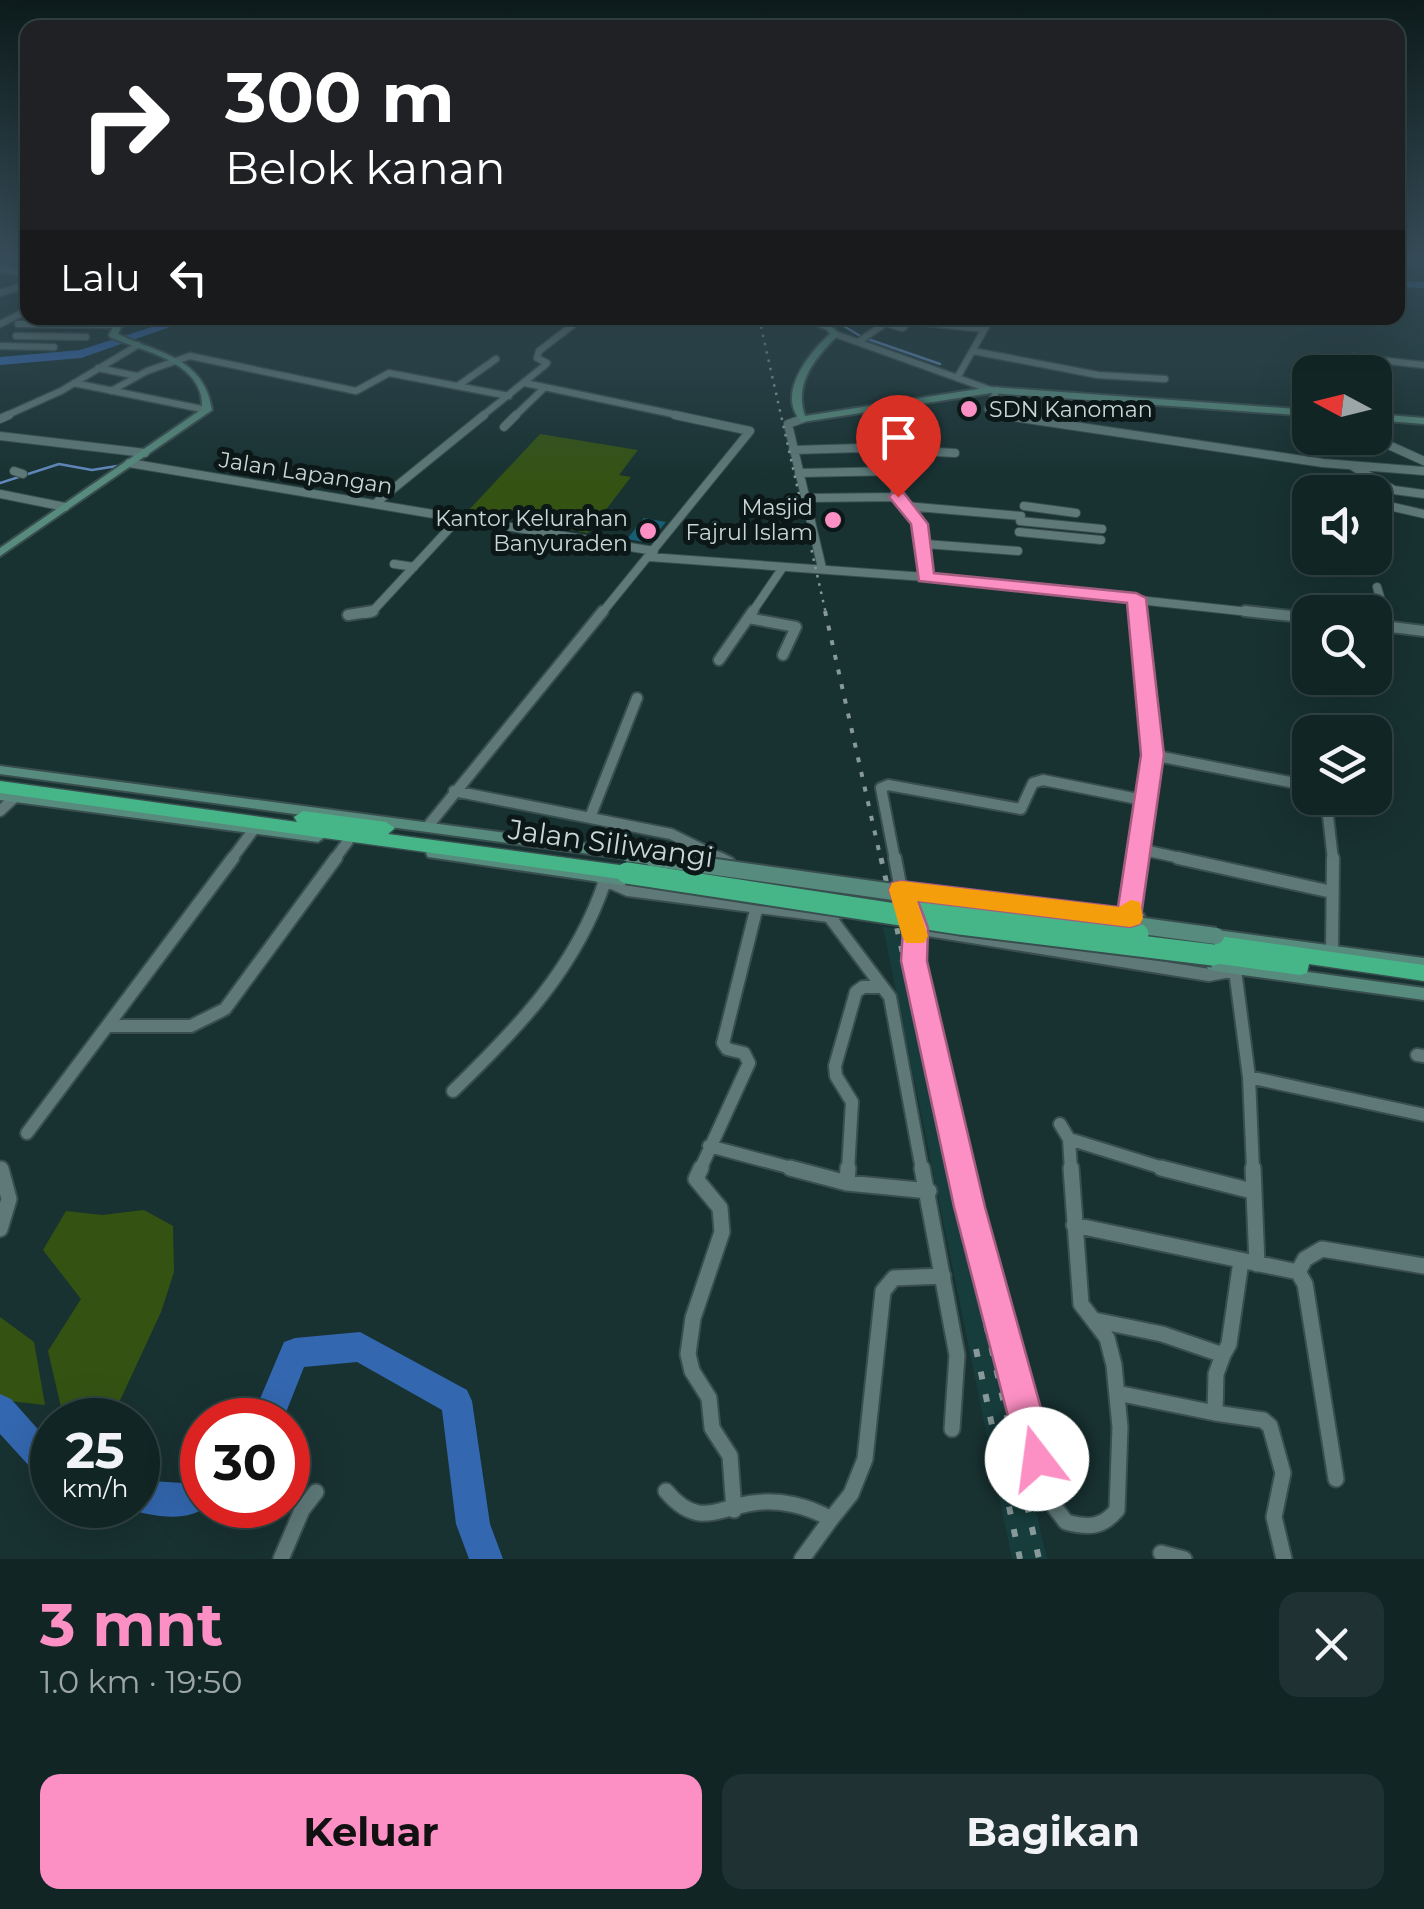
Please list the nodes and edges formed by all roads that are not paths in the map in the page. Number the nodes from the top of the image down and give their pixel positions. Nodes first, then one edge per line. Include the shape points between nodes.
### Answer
1 (16, 333) edge
2 (81, 333) edge
3 (113, 333) edge
4 (562, 333) edge
5 (872, 333) edge
6 (982, 333) edge
7 (834, 334) joint
8 (76, 337) junction
9 (86, 337) dead end
10 (858, 342) junction
11 (138, 345) junction
12 (0, 346) edge
13 (54, 347) dead end
14 (973, 351) junction
15 (496, 359) dead end
16 (173, 360) junction
17 (1392, 361) edge
18 (1424, 365) edge
19 (97, 368) junction
20 (137, 376) junction
21 (957, 378) junction
22 (1164, 379) dead end
23 (74, 383) junction
24 (525, 383) junction
25 (459, 385) junction
26 (544, 388) junction
27 (994, 390) junction
28 (112, 391) junction
29 (508, 396) junction
30 (903, 405) junction
31 (207, 410) junction
32 (1292, 412) edge
33 (1392, 418) edge
34 (0, 419) edge
35 (802, 420) junction
36 (1424, 421) edge
37 (504, 428) dead end
38 (0, 436) edge
39 (1392, 446) edge
40 (892, 449) junction
41 (793, 450) junction
42 (145, 453) junction
43 (954, 453) dead end
44 (1424, 460) edge
45 (129, 463) junction
46 (1352, 466) junction
47 (896, 471) junction
48 (1424, 471) edge
49 (799, 473) junction
50 (0, 494) edge
51 (1424, 494) edge
52 (898, 497) junction
53 (804, 498) junction
54 (377, 502) junction
55 (905, 506) junction
56 (65, 507) junction
57 (1392, 507) edge
58 (1022, 514) junction
59 (1076, 514) dead end
60 (1424, 514) edge
61 (459, 518) junction
62 (1020, 532) dead end
63 (924, 544) junction
64 (1018, 552) dead end
65 (0, 553) edge
66 (651, 554) junction
67 (394, 564) dead end
68 (783, 567) junction
69 (414, 568) junction
70 (822, 568) junction
71 (925, 578) junction
72 (1377, 587) dead end
73 (1379, 595) edge
74 (1136, 598) junction
75 (348, 615) dead end
76 (1292, 616) edge
77 (748, 618) junction
78 (1392, 627) edge
79 (1424, 631) edge
80 (783, 654) dead end
81 (718, 660) dead end
82 (637, 698) dead end
83 (1152, 755) junction
84 (0, 770) edge
85 (0, 778) edge
86 (1292, 782) edge
87 (454, 791) junction
88 (5, 793) edge
89 (98, 800) junction
90 (1148, 802) junction
91 (0, 811) edge
92 (172, 814) junction
93 (1330, 815) edge
94 (590, 816) junction
95 (428, 826) junction
96 (254, 829) junction
97 (348, 841) junction
98 (1139, 849) junction
99 (729, 863) junction
100 (616, 868) junction
101 (901, 890) junction
102 (1332, 892) junction
103 (757, 906) junction
104 (829, 916) junction
105 (1130, 918) junction
106 (916, 928) junction
107 (1332, 950) junction
108 (1238, 956) junction
109 (1424, 964) edge
110 (1424, 973) edge
111 (1424, 984) edge
112 (882, 987) junction
113 (1424, 994) edge
114 (108, 1026) junction
115 (1249, 1077) junction
116 (453, 1091) dead end
117 (1424, 1115) edge
118 (1060, 1124) dead end
119 (27, 1133) dead end
120 (1069, 1139) junction
121 (709, 1146) junction
122 (1, 1169) edge
123 (847, 1183) junction
124 (928, 1191) junction
125 (1252, 1191) junction
126 (1074, 1225) junction
127 (0, 1230) edge
128 (1249, 1263) junction
129 (1424, 1266) edge
130 (1298, 1272) junction
131 (943, 1276) junction
132 (1093, 1320) junction
133 (1223, 1355) junction
134 (1118, 1392) junction
135 (1214, 1413) junction
136 (952, 1429) dead end
137 (1336, 1479) dead end
138 (316, 1492) dead end
139 (666, 1492) dead end
140 (734, 1510) junction
141 (832, 1518) junction
142 (1161, 1554) dead end
143 (281, 1559) edge
144 (802, 1559) edge
145 (1184, 1559) edge
146 (1284, 1559) edge

1 - 8 street
2 - 8 street
3 - 11 street
4 - 24 street via 538,350 546,364
5 - 10 street
6 - 14 street
7 - 10 street
7 - 35 street via 802,374
8 - 9 street
10 - 21 street
11 - 16 street
11 - 19 street
12 - 13 street
14 - 21 street
14 - 22 street via 1098,375
15 - 25 street
16 - 20 street
16 - 25 street via 190,356 356,391 390,373
16 - 31 street via 203,386
17 - 18 street
19 - 20 street
19 - 23 street
20 - 28 street
21 - 27 street
23 - 28 street
23 - 34 street
24 - 26 street
24 - 29 street
25 - 29 street
26 - 37 street
26 - 66 street via 750,431
27 - 30 street
27 - 32 street
27 - 46 street via 988,409 993,414
28 - 31 street
29 - 54 street
30 - 35 street
30 - 40 street via 890,432
31 - 42 street
33 - 36 street
35 - 41 street via 788,424
38 - 42 street
39 - 44 street
40 - 41 street
40 - 43 street
40 - 47 street
41 - 49 street
42 - 45 street
45 - 54 street, Jalan Lapangan
45 - 56 street
46 - 48 street
46 - 51 street via 1394,490
47 - 49 street
47 - 52 street
49 - 53 street
50 - 56 street
52 - 53 street
52 - 55 street
53 - 70 street
54 - 61 street, Jalan Lapangan
55 - 58 street
55 - 63 street via 920,524
56 - 65 street
57 - 60 street
58 - 59 street
58 - 62 street via 1102,535
61 - 66 street, Jalan Lapangan
61 - 69 street
63 - 64 street
63 - 71 street
66 - 68 street, Jalan Lapangan
66 - 87 street
67 - 69 street
68 - 70 street, Jalan Lapangan
68 - 77 street
69 - 75 street via 371,612
70 - 71 street, Jalan Lapangan
71 - 74 street, Jalan Lapangan
72 - 73 street
74 - 76 street, Jalan Lapangan
74 - 83 street
77 - 80 street via 796,627
77 - 81 street
78 - 79 street
82 - 94 street
83 - 86 street
83 - 90 street
84 - 95 street
85 - 89 highway, Jalan Siliwangi
87 - 94 street
87 - 95 street
88 - 89 highway, Jalan Siliwangi
88 - 91 street
89 - 92 highway, Jalan Siliwangi
89 - 100 highway, Jalan Siliwangi
90 - 98 street
90 - 101 street via 1043,780 1033,784 1021,809 882,785
92 - 96 street
92 - 100 highway, Jalan Siliwangi
93 - 102 street
94 - 99 street via 690,840
95 - 100 street
96 - 97 street
96 - 114 street
97 - 100 street
97 - 114 street via 226,1009 191,1026
98 - 102 street
98 - 105 street
99 - 100 street via 630,848
99 - 104 street via 836,880 847,899
100 - 103 street via 628,890
100 - 108 highway, Jalan Siliwangi, bridge via 960,924
100 - 116 street via 577,954 518,1028
101 - 105 street
101 - 106 street
102 - 107 street
103 - 104 street
103 - 121 street via 723,1043 744,1053 748,1063
104 - 112 street
105 - 108 street via 1207,928
106 - 108 street via 1209,975
106 - 134 street via 914,961 970,1207 1047,1497 1066,1522 1096,1528 1117,1510
107 - 108 street
107 - 109 street
108 - 110 highway
108 - 111 highway
108 - 113 street
108 - 115 street
112 - 123 street via 856,992 835,1066 852,1102
112 - 124 street via 890,997
114 - 119 street
115 - 117 street
115 - 125 street
118 - 120 street
120 - 125 street
120 - 126 street
121 - 123 street
121 - 140 street via 697,1186 723,1216 688,1349 690,1370 713,1410 711,1424 729,1451
122 - 127 street via 11,1198
123 - 124 street
124 - 131 street
125 - 128 street
126 - 128 street
126 - 132 street via 1081,1304
128 - 130 street
128 - 133 street
129 - 130 street via 1322,1249 1305,1258
130 - 137 street
131 - 136 street via 957,1355
131 - 141 street via 894,1278 883,1291 865,1459
132 - 133 street
132 - 134 street via 1110,1344
133 - 135 street
134 - 135 street
135 - 146 street via 1270,1426 1284,1473 1274,1517
138 - 143 street
139 - 140 street via 690,1512
140 - 141 street via 747,1503 781,1504
141 - 144 street
142 - 145 street

